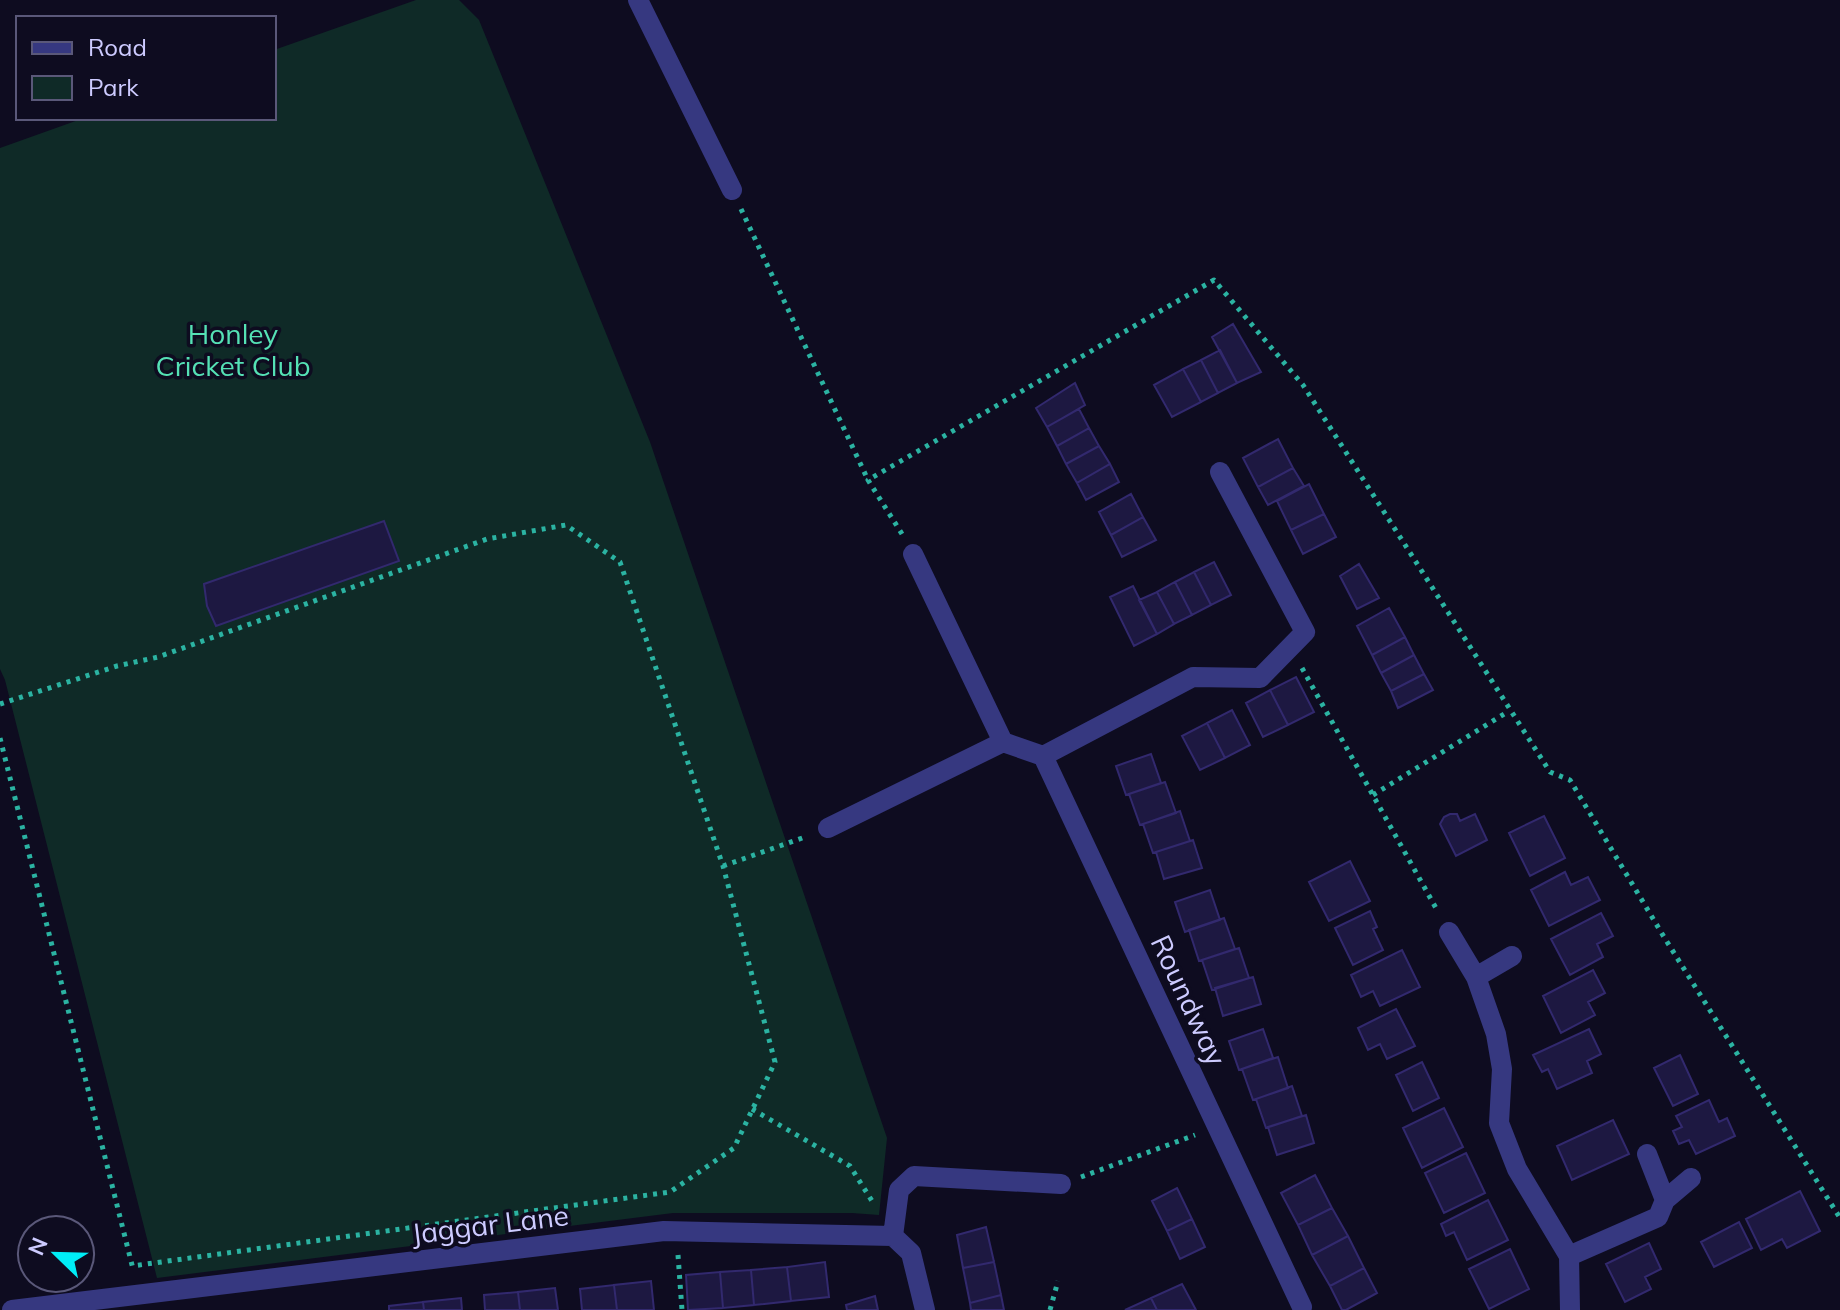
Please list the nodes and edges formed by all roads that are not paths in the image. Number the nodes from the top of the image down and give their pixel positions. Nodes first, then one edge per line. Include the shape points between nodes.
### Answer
1 (638, 0) edge
2 (732, 190) road end
3 (1220, 472) dead end
4 (913, 554) road end
5 (1003, 742) junction
6 (1043, 756) junction
7 (828, 828) road end
8 (1449, 932) road end
9 (1512, 956) dead end
10 (1476, 977) junction
11 (1647, 1154) dead end
12 (1691, 1178) dead end
13 (1061, 1184) road end
14 (1665, 1200) junction
15 (893, 1236) junction
16 (1569, 1256) junction
17 (1301, 1309) edge
18 (12, 1310) edge
19 (925, 1310) edge
20 (1570, 1310) edge

1 - 2 street
3 - 6 street via 1305,632 1260,678 1193,677
4 - 5 street
5 - 6 street
5 - 7 street
6 - 17 street, Roundway
8 - 10 street
9 - 10 street
10 - 16 street via 1502,1069 1499,1123 1517,1169
11 - 14 street
12 - 14 street
13 - 15 street via 914,1176 899,1190
14 - 16 street via 1658,1217
15 - 18 street, Jaggar Lane via 648,1233
15 - 19 street via 911,1253
16 - 20 street

